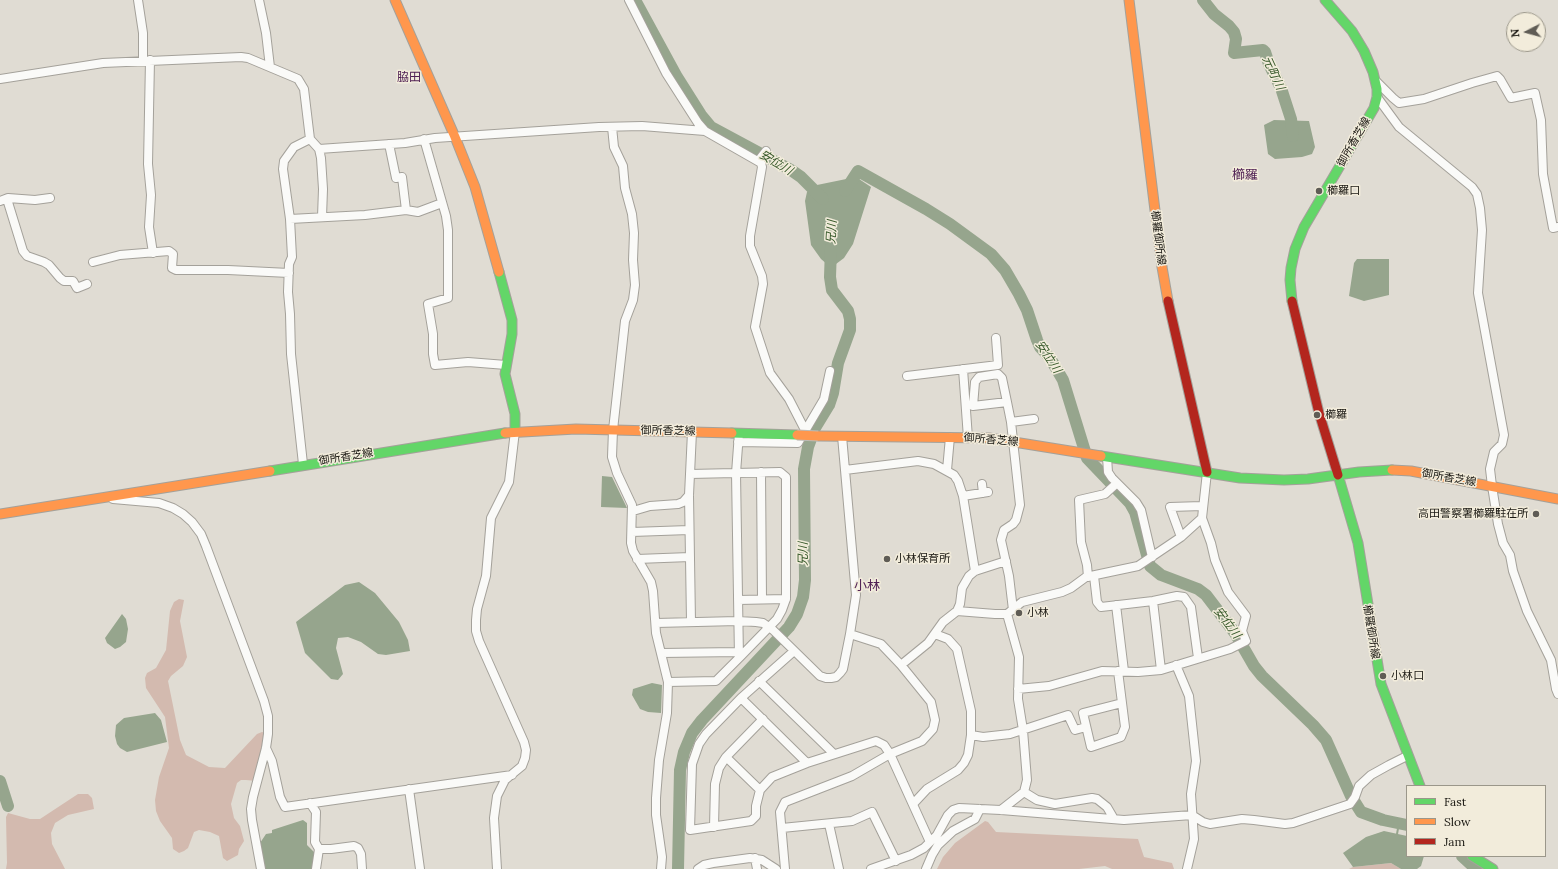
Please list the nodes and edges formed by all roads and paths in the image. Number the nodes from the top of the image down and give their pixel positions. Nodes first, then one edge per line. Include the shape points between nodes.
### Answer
1 (138, 0) edge
2 (259, 0) edge
3 (395, 0) edge
4 (629, 0) edge
5 (1129, 0) edge
6 (1325, 0) edge
7 (147, 61) junction
8 (270, 67) junction
9 (0, 79) edge
10 (1375, 80) junction
11 (1377, 97) junction
12 (612, 127) junction
13 (705, 131) junction
14 (455, 137) junction
15 (310, 139) junction
16 (424, 139) junction
17 (389, 144) junction
18 (319, 149) junction
19 (766, 151) dead end
20 (759, 160) junction
21 (50, 198) dead end
22 (3, 200) edge
23 (442, 204) junction
24 (406, 210) junction
25 (322, 217) junction
26 (290, 219) junction
27 (1558, 228) edge
28 (152, 253) junction
29 (93, 262) dead end
30 (289, 273) junction
31 (87, 284) dead end
32 (996, 338) dead end
33 (506, 365) junction
34 (964, 369) junction
35 (830, 371) dead end
36 (907, 376) dead end
37 (1007, 402) junction
38 (1034, 419) dead end
39 (1011, 422) junction
40 (613, 430) junction
41 (515, 431) junction
42 (692, 432) junction
43 (801, 433) junction
44 (842, 436) junction
45 (950, 437) junction
46 (739, 438) junction
47 (968, 438) junction
48 (1013, 441) junction
49 (1106, 457) junction
50 (303, 464) junction
51 (845, 470) junction
52 (947, 470) junction
53 (761, 472) junction
54 (1207, 472) junction
55 (736, 473) junction
56 (690, 474) junction
57 (1338, 475) junction
58 (982, 484) dead end
59 (1114, 486) junction
60 (1492, 486) junction
61 (689, 495) junction
62 (963, 496) junction
63 (100, 498) junction
64 (1558, 500) edge
65 (1202, 506) junction
66 (633, 511) junction
67 (0, 514) edge
68 (1202, 518) junction
69 (689, 530) junction
70 (632, 532) junction
71 (1181, 537) junction
72 (690, 557) junction
73 (1152, 557) junction
74 (637, 559) junction
75 (1006, 561) junction
76 (975, 571) junction
77 (1091, 576) junction
78 (762, 599) junction
79 (786, 599) junction
80 (738, 600) junction
81 (1153, 601) junction
82 (1116, 605) junction
83 (957, 611) junction
84 (1010, 612) junction
85 (738, 621) junction
86 (691, 622) junction
87 (656, 623) junction
88 (772, 628) junction
89 (850, 634) junction
90 (935, 634) junction
91 (794, 651) junction
92 (661, 653) junction
93 (739, 655) junction
94 (1198, 658) junction
95 (901, 665) junction
96 (1176, 665) junction
97 (1161, 670) junction
98 (1121, 671) junction
99 (759, 681) junction
100 (668, 682) junction
101 (1018, 689) junction
102 (1558, 694) edge
103 (741, 698) junction
104 (1122, 703) junction
105 (763, 719) junction
106 (1086, 727) junction
107 (1023, 730) junction
108 (971, 735) junction
109 (266, 748) junction
110 (834, 754) junction
111 (890, 754) junction
112 (1408, 756) junction
113 (726, 757) junction
114 (807, 763) junction
115 (513, 774) junction
116 (1420, 785) edge
117 (409, 789) junction
118 (760, 790) junction
119 (1024, 792) junction
120 (310, 803) junction
121 (913, 804) junction
122 (980, 808) junction
123 (1001, 810) junction
124 (1192, 815) junction
125 (1114, 819) junction
126 (829, 824) junction
127 (714, 827) junction
128 (782, 828) junction
129 (930, 842) junction
130 (319, 849) junction
131 (1474, 857) edge
132 (755, 858) junction
133 (896, 860) junction
134 (874, 868) edge
135 (261, 869) edge
136 (316, 869) edge
137 (362, 869) edge
138 (420, 869) edge
139 (497, 869) edge
140 (661, 869) edge
141 (698, 869) edge
142 (757, 869) edge
143 (776, 869) edge
144 (785, 869) edge
145 (839, 869) edge
146 (926, 869) edge
147 (1187, 869) edge
148 (1493, 869) edge

1 - 7 street
2 - 8 street
3 - 14 main road
4 - 13 street via 670,79
5 - 54 main road, 櫛羅御所線 via 1162,267
6 - 10 main road, 御所香芝線 via 1358,40
7 - 8 street via 240,57
7 - 9 street via 89,65
7 - 28 street via 148,164 151,195 149,222
8 - 15 street via 298,79 304,89
10 - 11 main road, 御所香芝線
10 - 27 street via 1399,103 1424,99 1497,76 1511,98 1534,93 1541,120 1543,174 1551,220 1553,228
11 - 57 main road, 御所香芝線 via 1368,119 1304,226 1295,248 1291,268 1293,307 1319,413
11 - 60 street via 1399,127 1472,187 1477,194 1482,230 1478,294 1504,435 1502,444 1494,452 1490,469
12 - 13 street via 642,126
12 - 14 street
12 - 40 street via 614,147 623,166 635,241 635,285 626,321
13 - 20 street
14 - 16 street
14 - 33 main road via 475,187 512,320
15 - 18 street
15 - 26 street via 294,147 284,161 283,176
16 - 17 street
16 - 23 street
17 - 18 street
17 - 24 street via 396,178 402,177
18 - 25 street via 323,189
19 - 20 street
20 - 43 street via 762,167 750,236 750,246 761,269 763,284 755,327 766,366 790,399
21 - 22 street
22 - 31 street via 27,256 49,265 60,278 72,281 77,288
23 - 24 street via 418,212
23 - 33 street via 448,230 448,298 428,304 435,365 461,362
24 - 25 street
25 - 26 street
26 - 30 street via 292,257
28 - 29 street via 120,255
28 - 30 street via 169,251 173,254 172,268 176,270
30 - 50 street via 291,354
32 - 34 street via 998,365
33 - 41 main road via 507,384 515,414
34 - 36 street
34 - 47 street
35 - 43 street via 824,399
37 - 37 street via 1002,378 998,374 979,377 975,382 973,406
37 - 39 street
38 - 39 street
39 - 48 street
40 - 41 main road, 御所香芝線
40 - 42 main road, 御所香芝線
40 - 66 street via 613,461
41 - 50 main road, 御所香芝線
41 - 115 street via 508,482 491,518 486,576 476,620 479,641 525,746 522,766
42 - 46 main road, 御所香芝線
42 - 56 street
43 - 44 main road, 御所香芝線, bridge
43 - 46 main road, 御所香芝線
44 - 45 main road, 御所香芝線
44 - 51 street
45 - 47 main road, 御所香芝線
45 - 52 street
46 - 55 street
47 - 48 main road, 御所香芝線
48 - 49 main road, 御所香芝線
48 - 75 street via 1020,505 1016,520 1002,535
49 - 54 main road, 御所香芝線
49 - 59 street via 1108,472
50 - 63 main road, 御所香芝線
51 - 52 street via 918,461
51 - 89 street via 856,595
52 - 62 street via 958,481
53 - 55 street
53 - 78 street
53 - 79 street via 780,472 786,477
54 - 57 main road, 御所香芝線 via 1240,478 1284,480
54 - 65 street
55 - 56 street
55 - 80 street
56 - 61 street
57 - 60 main road, 御所香芝線 via 1377,470 1411,471
57 - 112 main road, 櫛羅御所線 via 1358,543 1381,684
58 - 62 street via 985,492
59 - 73 street via 1136,502 1141,510
59 - 77 street via 1097,496 1079,500 1082,542
60 - 64 main road, 御所香芝線
60 - 102 street via 1503,543 1510,555 1527,611 1551,660
61 - 66 street via 678,504 650,506
61 - 69 street
62 - 76 street
63 - 67 main road, 御所香芝線
63 - 109 street via 159,504 173,508 192,522 201,534 264,701 268,716
65 - 68 street
65 - 71 street via 1170,506
66 - 70 street
68 - 71 street
68 - 94 street via 1228,592 1246,616 1242,631 1246,641 1238,646
69 - 70 street
69 - 72 street
70 - 74 street via 633,551
71 - 73 street
72 - 74 street
72 - 86 street
73 - 77 street via 1130,569
74 - 87 street via 651,582
75 - 76 street
75 - 84 street
76 - 83 street via 965,581
77 - 82 street via 1097,602 1101,607
77 - 84 street via 1062,592 1022,602
78 - 79 street
78 - 80 street
79 - 88 street
80 - 85 street
81 - 82 street
81 - 94 street via 1177,596 1188,601
81 - 97 street
82 - 98 street
83 - 84 street via 995,614
83 - 90 street via 943,622
84 - 101 street via 1019,657
85 - 86 street
85 - 88 street via 756,622
85 - 93 street
86 - 87 street
87 - 92 street
88 - 91 street
88 - 93 street
89 - 91 street via 842,669 836,677 820,676
89 - 95 street via 881,644
90 - 95 street
90 - 108 street via 948,639 957,649 971,711
91 - 99 street
92 - 93 street
92 - 100 street
93 - 100 street via 716,681
94 - 96 street
95 - 111 street via 931,702 935,720 933,729 922,741
96 - 97 street
96 - 124 street via 1190,703 1196,761 1191,784
97 - 98 street
98 - 101 street via 1102,671 1049,686
98 - 104 street
99 - 103 street
99 - 110 street
100 - 140 street via 667,713 656,798
101 - 107 street
103 - 105 street
103 - 127 street via 706,734 699,744 692,764 690,830
104 - 106 street via 1083,713
104 - 106 street via 1125,727 1121,738 1091,747
105 - 113 street
105 - 114 street
106 - 107 street via 1075,730 1068,715
107 - 108 street via 996,736
107 - 119 street via 1027,780
108 - 121 street via 964,763 958,770 927,789
109 - 120 street via 285,807
109 - 135 street via 251,809
110 - 111 street via 876,741 884,745
110 - 114 street
111 - 121 street
111 - 128 street via 852,776 785,802 780,812
112 - 116 main road, 櫛羅御所線
112 - 124 street via 1371,776 1360,786 1353,800 1299,822 1285,824 1242,819 1210,824
113 - 118 street
113 - 127 street via 716,776
114 - 118 street via 777,774
115 - 117 street
115 - 139 street via 501,786 494,806
117 - 120 street
117 - 138 street
118 - 127 street via 756,816 751,821
119 - 123 street
119 - 125 street via 1037,800 1055,804 1098,799 1107,807
120 - 130 street via 316,812 315,842
121 - 129 street
122 - 123 street
122 - 129 street via 953,810
122 - 146 street via 975,818 953,831 938,845
123 - 125 street
124 - 125 street via 1136,820
124 - 147 street via 1194,839
126 - 128 street
126 - 133 street via 852,821 872,812
126 - 145 street
128 - 144 street
129 - 133 street via 916,853
130 - 136 street
130 - 137 street via 354,846 361,854
131 - 148 main road
132 - 141 street via 712,863
132 - 142 street
132 - 143 street
133 - 134 street

